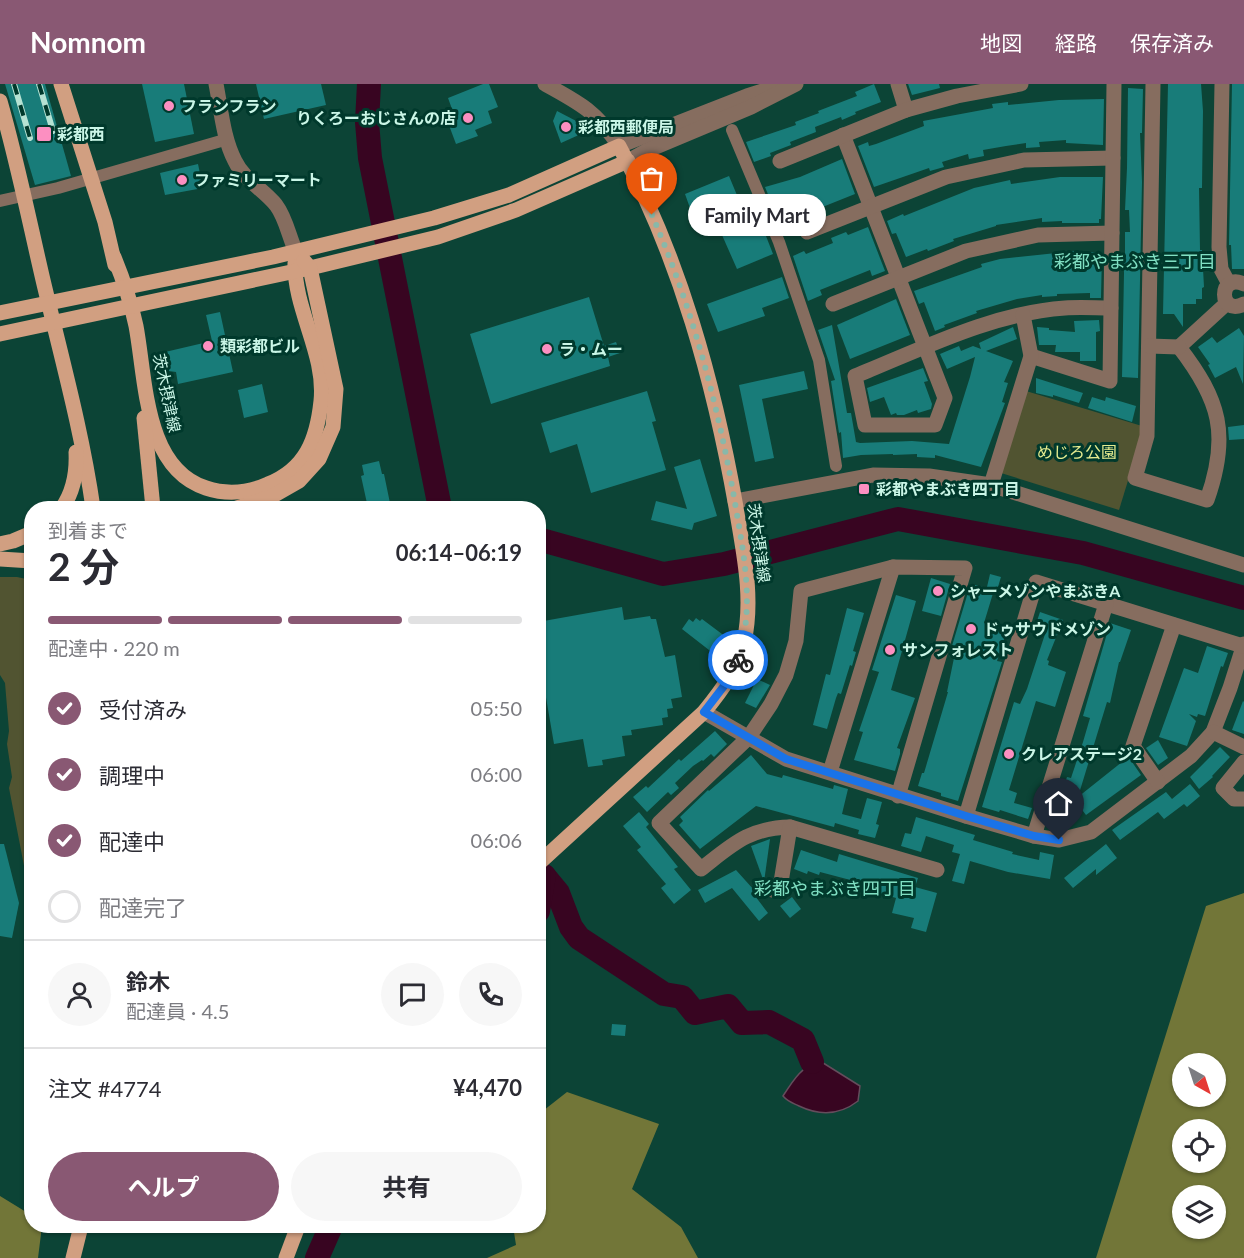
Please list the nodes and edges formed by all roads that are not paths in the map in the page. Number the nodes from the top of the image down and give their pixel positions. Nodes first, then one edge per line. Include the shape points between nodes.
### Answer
1 (61, 84) edge
2 (216, 84) edge
3 (545, 84) edge
4 (784, 84) edge
5 (796, 84) edge
6 (898, 84) edge
7 (1021, 84) edge
8 (1114, 84) edge
9 (1153, 84) edge
10 (1222, 84) edge
11 (0, 101) edge
12 (906, 110) junction
13 (732, 130) dead end
14 (843, 135) junction
15 (221, 141) dead end
16 (620, 146) junction
17 (1113, 158) junction
18 (780, 160) dead end
19 (628, 161) junction
20 (0, 201) edge
21 (870, 207) junction
22 (807, 232) dead end
23 (1112, 233) junction
24 (296, 252) junction
25 (114, 256) junction
26 (302, 269) junction
27 (898, 278) junction
28 (1236, 284) edge
29 (1227, 303) junction
30 (833, 304) dead end
31 (1244, 305) edge
32 (1111, 308) junction
33 (0, 313) edge
34 (1023, 315) junction
35 (0, 334) edge
36 (1149, 346) junction
37 (1179, 347) junction
38 (926, 348) junction
39 (1030, 356) junction
40 (69, 395) junction
41 (836, 466) dead end
42 (991, 485) junction
43 (67, 501) edge
44 (92, 501) edge
45 (152, 501) edge
46 (259, 501) edge
47 (735, 501) junction
48 (24, 536) edge
49 (0, 544) edge
50 (0, 559) edge
51 (24, 560) edge
52 (1244, 565) edge
53 (893, 567) junction
54 (1106, 604) junction
55 (1174, 625) junction
56 (1244, 645) edge
57 (704, 712) junction
58 (1213, 732) junction
59 (749, 737) junction
60 (1244, 747) edge
61 (1244, 762) edge
62 (830, 772) junction
63 (1158, 782) junction
64 (898, 796) junction
65 (1244, 799) edge
66 (966, 816) junction
67 (790, 827) junction
68 (1034, 836) junction
69 (546, 857) edge
70 (937, 870) dead end
71 (772, 890) dead end
72 (79, 1233) edge
73 (295, 1233) edge
74 (73, 1258) edge
75 (286, 1258) edge

1 - 25 main road, 茨木摂津線
2 - 24 street via 234,159 241,172 278,207
3 - 16 street via 591,111
4 - 16 street
5 - 19 street
6 - 12 street
7 - 12 street
8 - 17 street
9 - 36 street
10 - 28 street via 1219,247 1221,269
11 - 40 main road
12 - 14 street
13 - 41 street via 779,242 819,360
14 - 18 street
14 - 21 street
15 - 20 street
16 - 19 main road, 茨木摂津線
16 - 24 main road via 509,195
17 - 21 street via 1023,160 946,177
17 - 23 street
19 - 26 main road via 516,210 438,237
19 - 47 main road, 茨木摂津線 via 668,252 690,315 716,408
21 - 22 street
21 - 27 street
23 - 27 street via 1038,235 966,251
23 - 32 street
24 - 26 main road, 茨木摂津線
24 - 33 main road
25 - 26 main road, 茨木摂津線 via 129,297 160,445 172,465 189,480 228,493 256,489 281,478 300,462 313,443 322,390 297,288
25 - 45 main road, 茨木摂津線 via 142,398
26 - 35 main road
26 - 46 main road, 茨木摂津線 via 336,389 333,427 319,459 299,481
27 - 30 street
27 - 38 street
28 - 29 street via 1224,293
29 - 31 street via 1235,307
29 - 37 street
32 - 34 street via 1064,308
32 - 39 street via 1110,381
34 - 38 street via 976,327
34 - 39 street
36 - 37 street
36 - 37 street via 1148,436 1135,478 1207,500 1219,459 1219,426 1207,389
38 - 38 street via 945,398 935,425 865,425 855,376
39 - 42 street
40 - 43 main road via 76,472
40 - 44 main road
42 - 47 street via 929,476 873,475
42 - 52 street
47 - 57 main road, 茨木摂津線 via 748,586 748,618 737,663
48 - 49 main road
50 - 51 main road
53 - 59 street via 801,591 796,641 786,675
53 - 62 street
53 - 64 street via 965,568
54 - 55 street
54 - 66 street via 1036,582
54 - 68 street
55 - 56 street
55 - 63 street via 1133,746
56 - 58 street
57 - 59 street
57 - 69 main road, 茨木摂津線
58 - 60 street
58 - 63 street
59 - 62 street via 786,759
59 - 67 street via 659,824 701,869 747,835 768,827
61 - 65 street via 1223,788 1234,800
62 - 64 street
63 - 68 street via 1091,832 1059,840
64 - 66 street
66 - 68 street
67 - 70 street
67 - 71 street via 781,882
72 - 74 main road
73 - 75 main road

